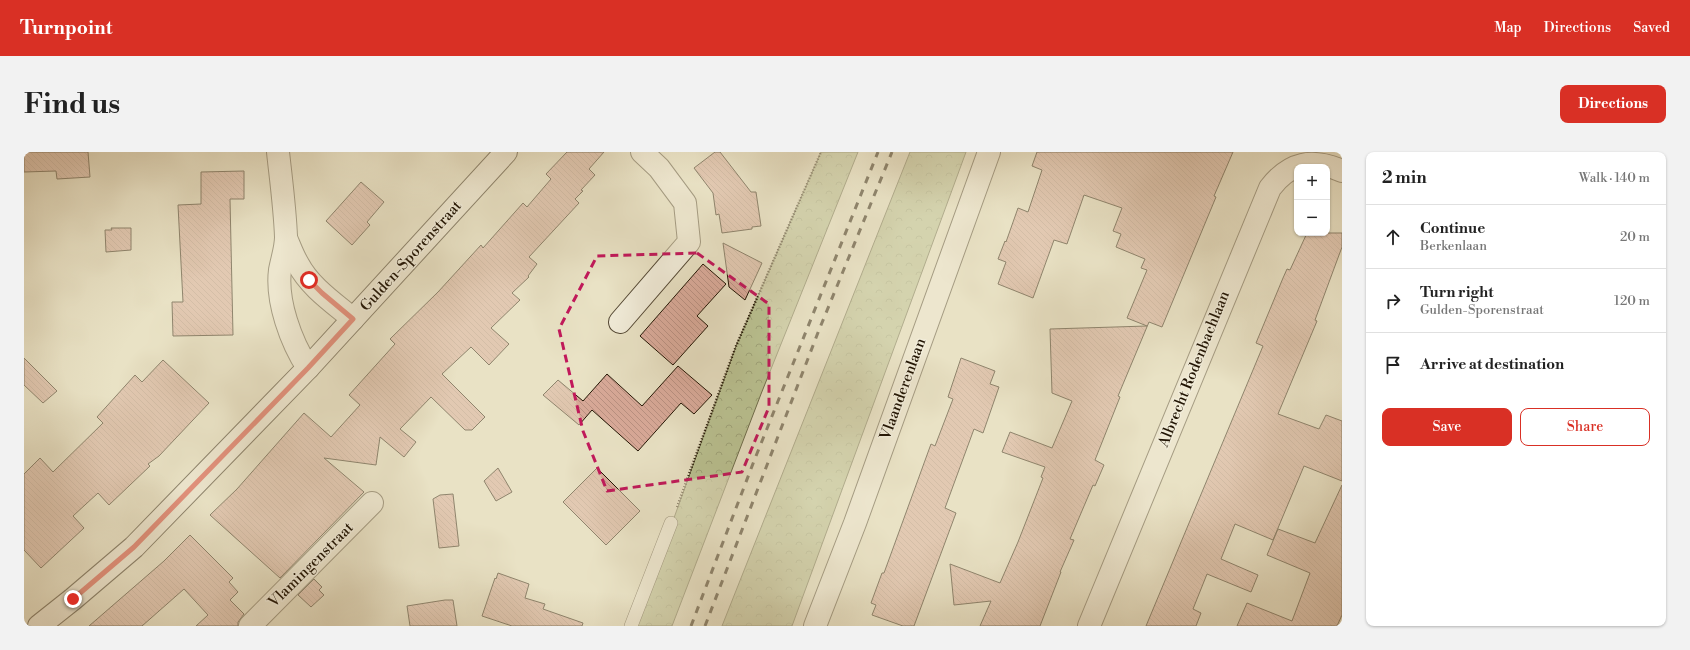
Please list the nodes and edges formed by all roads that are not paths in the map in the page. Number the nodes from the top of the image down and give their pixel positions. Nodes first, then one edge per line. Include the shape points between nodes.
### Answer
1 (278, 152) edge
2 (506, 152) edge
3 (642, 152) edge
4 (989, 152) edge
5 (1342, 171) edge
6 (286, 238) junction
7 (353, 319) junction
8 (620, 322) dead end
9 (308, 368) junction
10 (372, 503) dead end
11 (671, 523) road end
12 (39, 626) edge
13 (250, 626) edge
14 (631, 626) edge
15 (815, 626) edge
16 (1089, 626) edge

1 - 6 street
2 - 7 street, Gulden-Sporenstraat
3 - 8 street via 659,168 685,203 689,242
4 - 15 street, Vlaanderenlaan via 855,523
5 - 16 street, Albrecht Rodenbachlaan via 1322,164 1302,165 1283,172 1270,188
6 - 7 street via 298,265 309,280
6 - 9 street via 280,271 285,317 298,353
7 - 9 street, Gulden-Sporenstraat
9 - 12 street, Gulden-Sporenstraat via 134,547
10 - 13 street, Vlamingenstraat
11 - 14 lane

